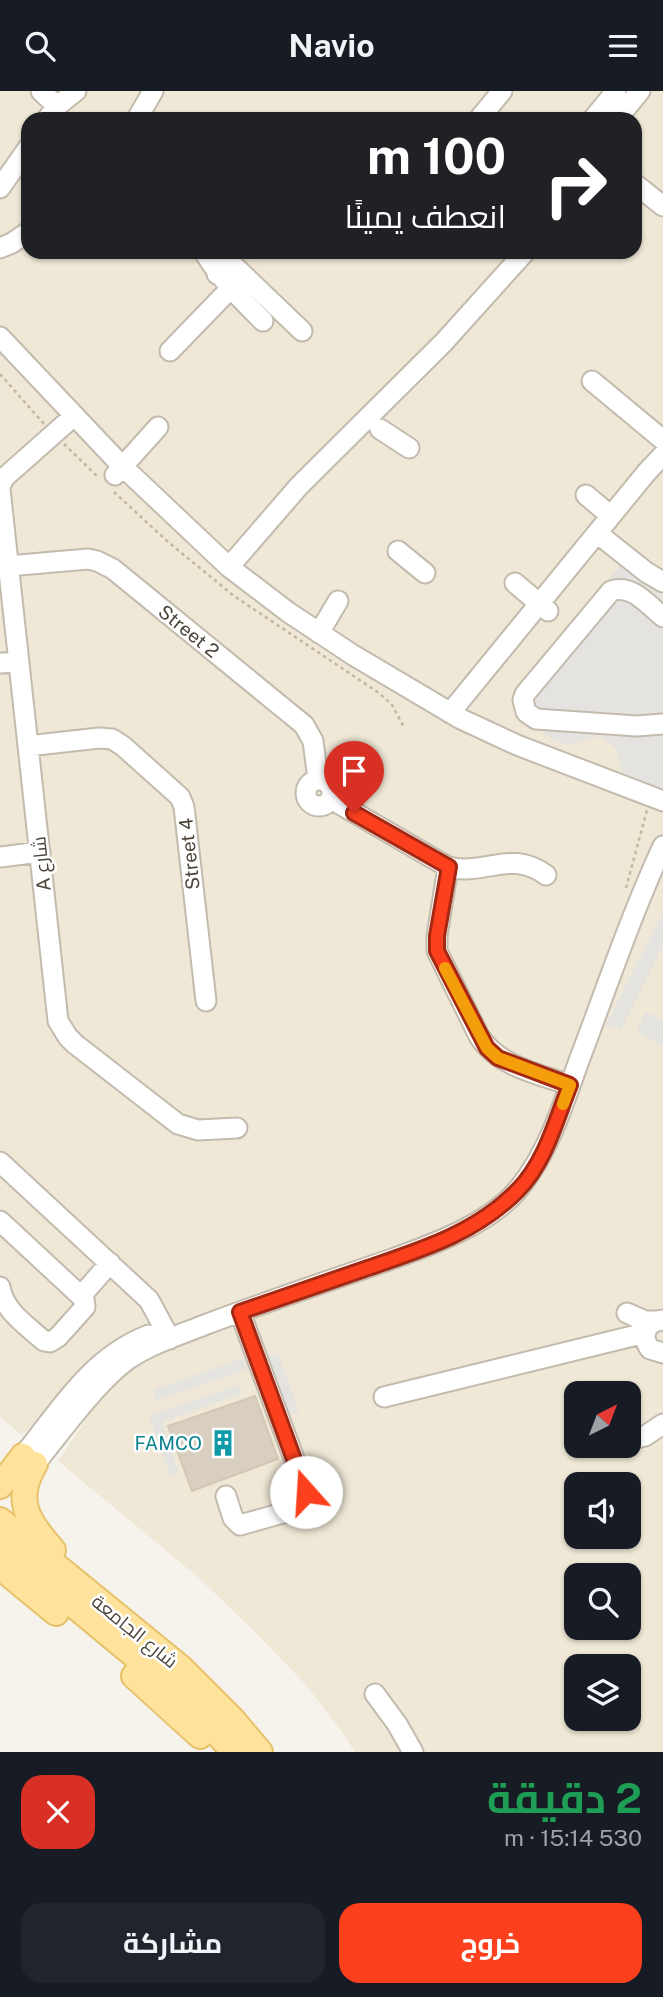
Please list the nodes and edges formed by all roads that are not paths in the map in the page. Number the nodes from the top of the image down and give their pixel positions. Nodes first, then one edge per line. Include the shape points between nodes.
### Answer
1 (41, 91) edge
2 (76, 91) edge
3 (153, 91) edge
4 (617, 91) edge
5 (640, 91) edge
6 (497, 97) edge
7 (52, 112) edge
8 (53, 112) edge
9 (141, 112) edge
10 (485, 112) edge
11 (606, 112) edge
12 (608, 112) edge
13 (21, 158) edge
14 (0, 188) edge
15 (642, 190) edge
16 (663, 207) edge
17 (21, 237) edge
18 (0, 248) edge
19 (208, 259) edge
20 (519, 259) edge
21 (218, 274) junction
22 (230, 289) junction
23 (264, 321) dead end
24 (302, 331) dead end
25 (0, 337) edge
26 (170, 351) dead end
27 (0, 354) edge
28 (592, 381) dead end
29 (69, 420) junction
30 (158, 427) dead end
31 (380, 429) dead end
32 (663, 440) edge
33 (410, 448) dead end
34 (663, 455) edge
35 (663, 468) edge
36 (119, 470) junction
37 (0, 485) edge
38 (586, 495) dead end
39 (606, 530) junction
40 (398, 551) dead end
41 (8, 566) junction
42 (229, 567) junction
43 (425, 573) dead end
44 (662, 581) edge
45 (515, 583) dead end
46 (338, 601) dead end
47 (646, 603) junction
48 (544, 608) junction
49 (663, 617) edge
50 (319, 633) junction
51 (9, 662) edge
52 (456, 716) junction
53 (663, 724) edge
54 (28, 745) junction
55 (663, 801) edge
56 (663, 846) edge
57 (40, 852) junction
58 (0, 857) edge
59 (449, 867) junction
60 (546, 875) dead end
61 (206, 1001) dead end
62 (570, 1085) junction
63 (554, 1125) junction
64 (237, 1128) dead end
65 (0, 1162) edge
66 (0, 1221) edge
67 (110, 1263) junction
68 (0, 1287) edge
69 (81, 1296) junction
70 (240, 1312) junction
71 (655, 1324) edge
72 (167, 1334) junction
73 (662, 1354) edge
74 (384, 1397) dead end
75 (663, 1424) edge
76 (641, 1437) edge
77 (29, 1460) junction
78 (0, 1468) edge
79 (0, 1486) edge
80 (226, 1496) dead end
81 (0, 1506) edge
82 (0, 1520) edge
83 (0, 1544) edge
84 (0, 1567) edge
85 (98, 1600) junction
86 (375, 1695) dead end
87 (216, 1752) edge
88 (234, 1752) edge
89 (260, 1752) edge
90 (413, 1752) edge

1 - 7 lane
2 - 8 lane
3 - 9 lane
4 - 11 lane
5 - 12 lane
6 - 10 lane
13 - 14 lane
15 - 16 lane
17 - 18 lane
19 - 21 lane
20 - 42 lane via 444,342 299,486
21 - 22 lane
21 - 24 lane via 232,264
22 - 23 lane
22 - 26 lane
25 - 29 lane
27 - 29 lane
28 - 32 lane
29 - 36 lane
29 - 37 lane, A شارع
30 - 36 lane
31 - 33 lane
34 - 39 lane
35 - 39 lane
36 - 42 lane via 196,548
37 - 41 lane, A شارع
38 - 39 lane
39 - 44 lane via 646,572
39 - 48 lane
40 - 43 lane
41 - 51 lane, A شارع
41 - 59 lane, Street 2 via 88,559 113,569 304,725 313,740 318,779 330,785 331,799
42 - 50 lane
44 - 47 lane
45 - 48 lane
46 - 50 lane
47 - 49 lane
47 - 53 lane via 629,589 611,591 525,694 523,706 536,719
48 - 52 lane
50 - 52 lane
51 - 54 lane, A شارع
52 - 55 lane via 517,745
54 - 57 lane, A شارع
54 - 61 lane, Street 4 via 112,739 180,797
56 - 62 lane
57 - 58 lane
57 - 64 lane, A شارع via 56,1011 68,1037 178,1124 198,1130
59 - 60 lane via 464,870 517,862
59 - 62 lane via 437,951 479,1036 498,1058
62 - 63 lane
63 - 70 lane via 540,1159 519,1190 459,1233
63 - 72 lane via 511,1182 454,1223
65 - 67 lane
66 - 69 lane
67 - 69 lane
67 - 72 lane via 149,1300
68 - 69 lane via 7,1307 50,1342 82,1310
70 - 72 lane
70 - 80 lane via 306,1499 297,1509 240,1525
71 - 73 lane via 645,1339 650,1349
71 - 74 lane
72 - 77 lane via 119,1367
75 - 76 lane
77 - 78 main road
77 - 79 main road
77 - 81 main road
77 - 85 main road via 24,1489 28,1516
82 - 85 main road, شارع الجامعة
83 - 88 main road, شارع الجامعة via 173,1687
84 - 87 main road, شارع الجامعة via 145,1685
85 - 89 main road, شارع الجامعة via 180,1667
86 - 90 lane

